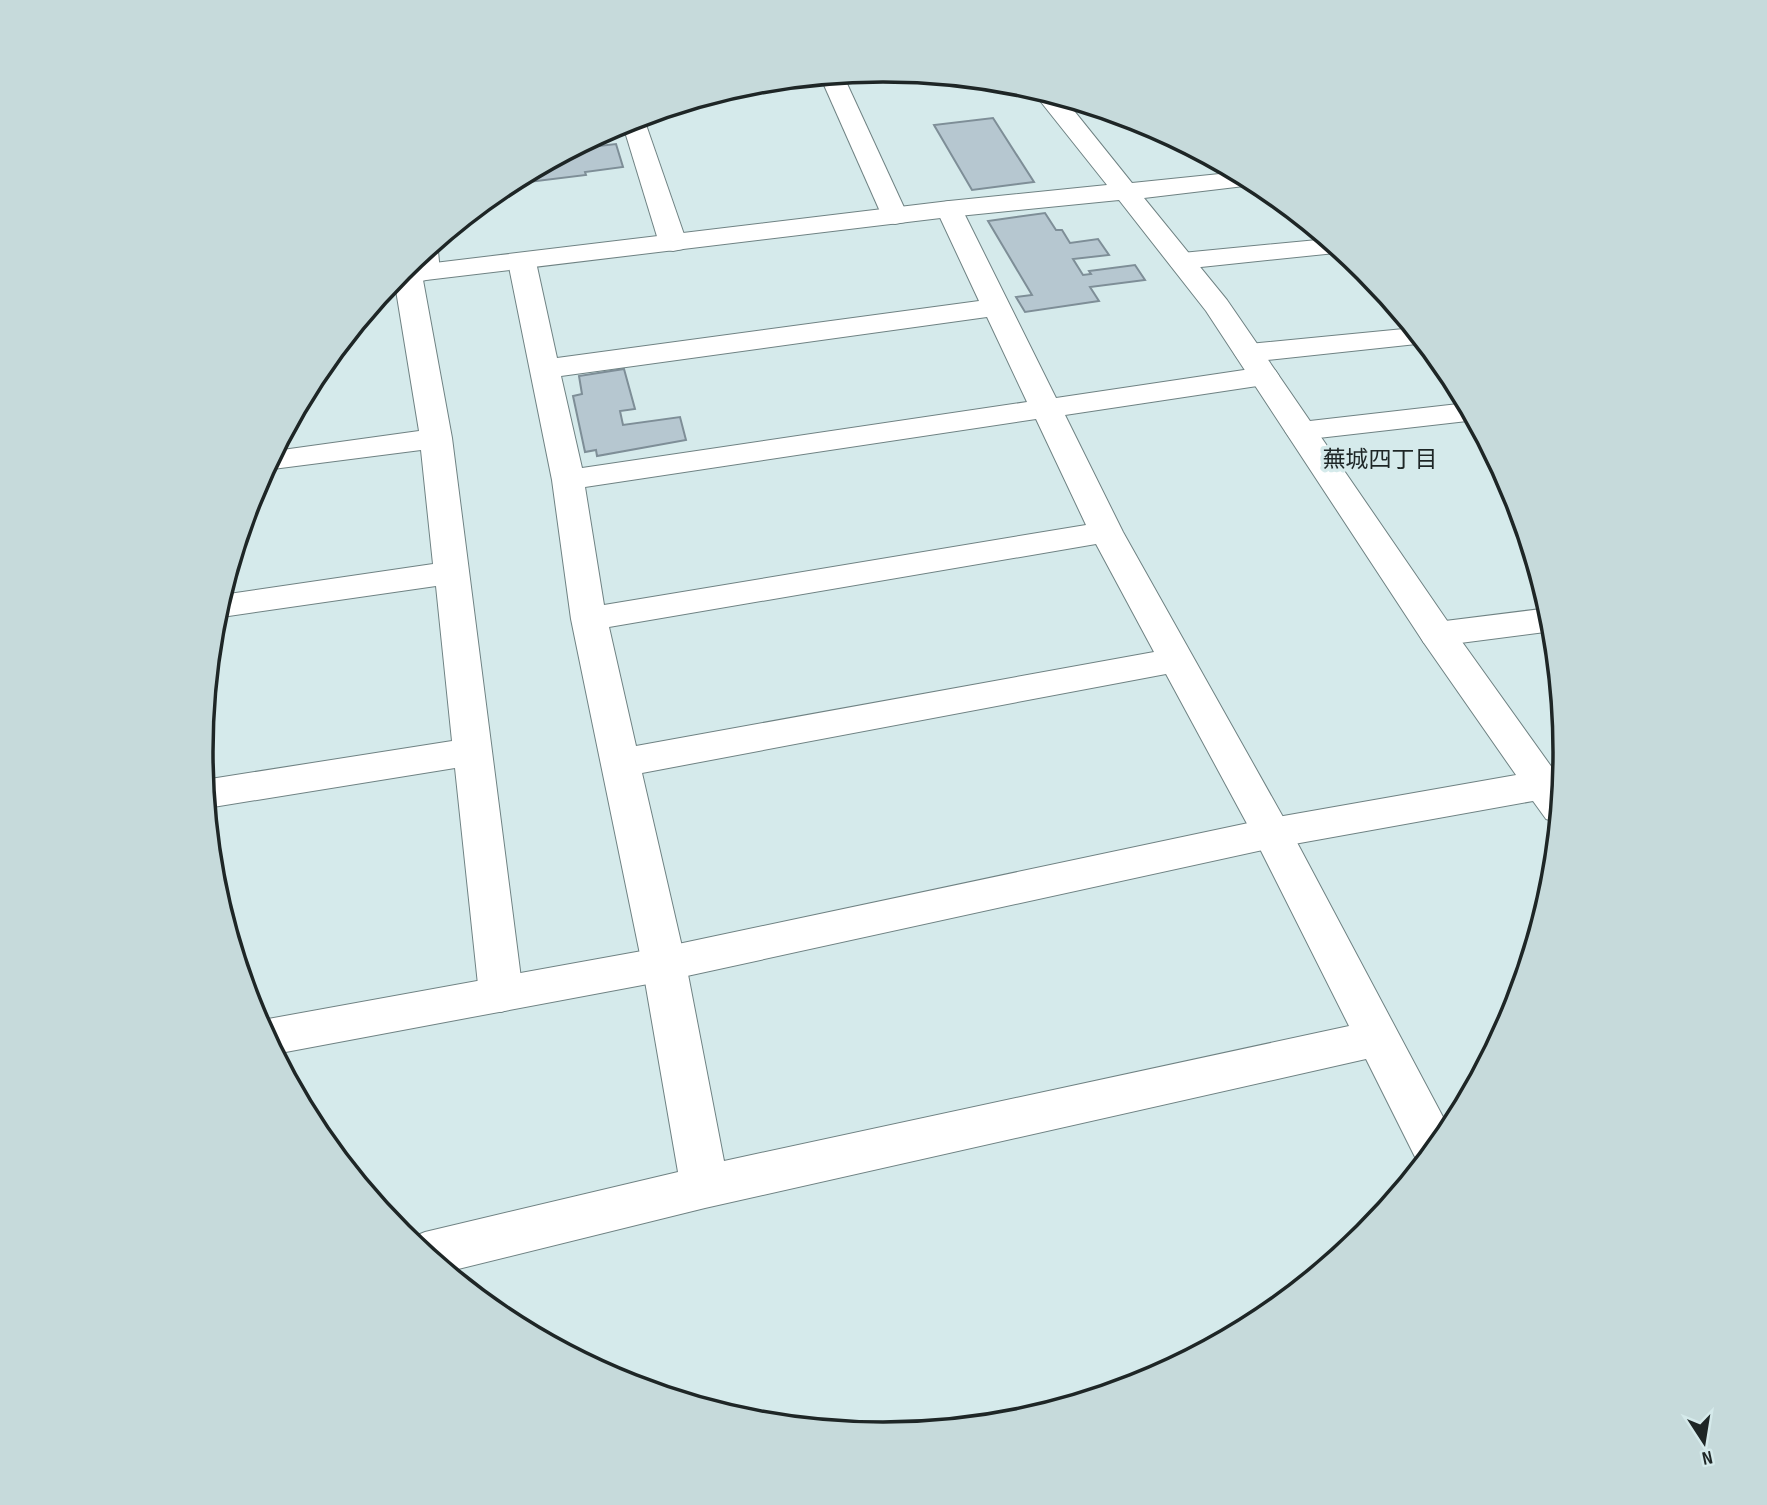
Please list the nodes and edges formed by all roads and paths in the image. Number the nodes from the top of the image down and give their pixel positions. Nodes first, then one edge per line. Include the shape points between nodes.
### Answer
1 (835, 84) edge
2 (1057, 105) edge
3 (636, 130) edge
4 (1234, 181) edge
5 (1129, 193) junction
6 (948, 209) junction
7 (895, 216) junction
8 (673, 243) junction
9 (1323, 247) edge
10 (1182, 261) junction
11 (522, 262) junction
12 (420, 269) edge
13 (414, 275) edge
14 (995, 307) junction
15 (1410, 338) edge
16 (1256, 364) junction
17 (544, 369) junction
18 (1045, 409) junction
19 (1461, 412) edge
20 (1301, 431) junction
21 (436, 438) junction
22 (280, 459) edge
23 (568, 480) junction
24 (1106, 532) junction
25 (453, 572) junction
26 (230, 605) edge
27 (589, 619) junction
28 (1541, 621) edge
29 (1437, 634) junction
30 (1177, 660) junction
31 (474, 751) junction
32 (621, 763) junction
33 (215, 792) edge
34 (1552, 794) edge
35 (1552, 797) edge
36 (1272, 833) junction
37 (664, 964) junction
38 (501, 994) junction
39 (276, 1035) edge
40 (1378, 1038) junction
41 (1431, 1139) edge
42 (705, 1188) junction
43 (438, 1252) edge

1 - 7 street
2 - 5 street
3 - 8 street
4 - 5 street
5 - 6 street
5 - 10 street
6 - 7 street
6 - 14 street
7 - 8 street
8 - 11 street
9 - 10 street
10 - 16 street
11 - 12 street
11 - 17 street
13 - 21 street
14 - 17 street
14 - 18 street
15 - 16 street
16 - 18 street
16 - 20 street
17 - 23 street
18 - 23 street
18 - 24 street
19 - 20 street
20 - 29 street
21 - 22 street
21 - 25 street
23 - 27 street
24 - 27 street
24 - 30 street
25 - 26 street
25 - 31 street
27 - 32 street
28 - 29 street
29 - 34 street
30 - 32 street
30 - 36 street
31 - 33 street
31 - 38 street
32 - 37 street
35 - 36 street
36 - 37 street
36 - 40 street
37 - 38 street
37 - 42 street
38 - 39 street
40 - 41 street
40 - 42 street
42 - 43 street

